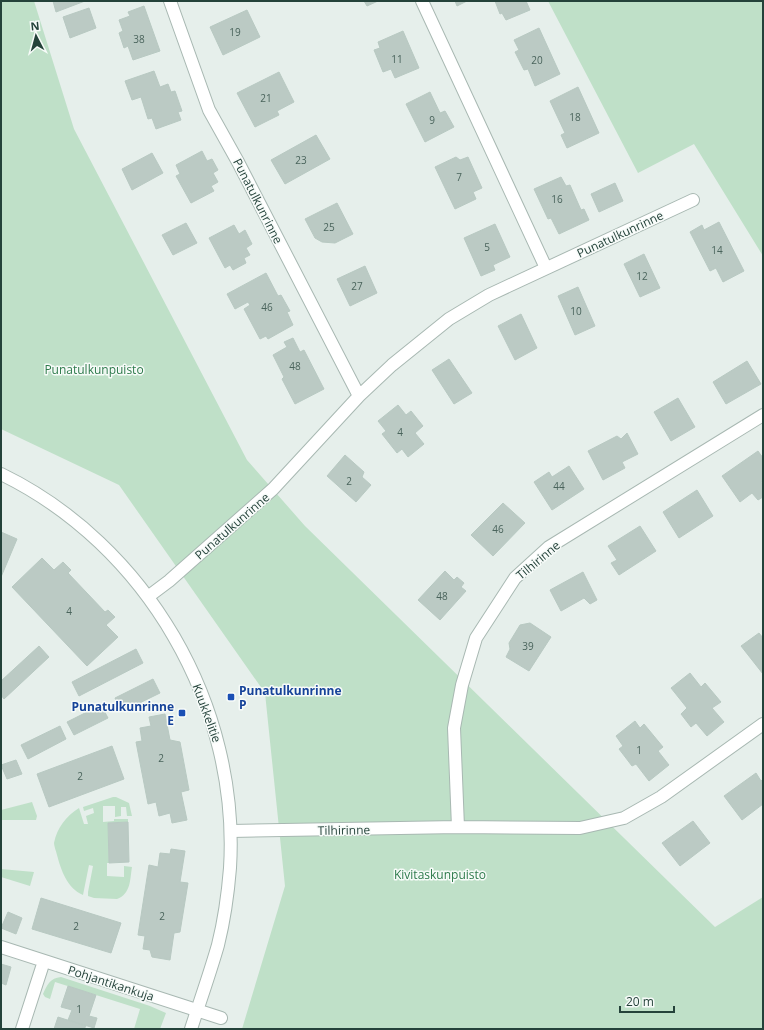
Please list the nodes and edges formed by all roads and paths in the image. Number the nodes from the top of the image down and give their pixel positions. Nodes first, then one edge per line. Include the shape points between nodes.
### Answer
1 (170, 1) edge
2 (422, 1) edge
3 (693, 200) dead end
4 (546, 268) junction
5 (359, 396) junction
6 (763, 415) edge
7 (1, 474) edge
8 (148, 596) junction
9 (763, 724) edge
10 (458, 827) junction
11 (231, 831) junction
12 (1, 947) edge
13 (44, 961) junction
14 (197, 1011) junction
15 (221, 1018) dead end
16 (22, 1029) edge
17 (191, 1029) edge

1 - 5 street, Punatulkunrinne via 209,110
2 - 4 street
3 - 4 street, Punatulkunrinne
4 - 5 street, Punatulkunrinne via 489,295 449,319 392,365
5 - 8 street, Punatulkunrinne via 274,489 169,581
6 - 10 street, Tilhirinne via 549,547 515,578 476,638 462,685 454,728
7 - 8 street, Kuukkelitie via 32,491 74,520 102,544
8 - 11 street, Kuukkelitie via 183,653 215,729
9 - 10 street, Tilhirinne via 661,797 624,818 580,828
10 - 11 street, Tilhirinne
11 - 14 street, Kuukkelitie via 230,869 218,944
12 - 13 street, Pohjantikankuja
13 - 14 street, Pohjantikankuja
13 - 16 street
14 - 15 street, Pohjantikankuja
14 - 17 street, Kuukkelitie

